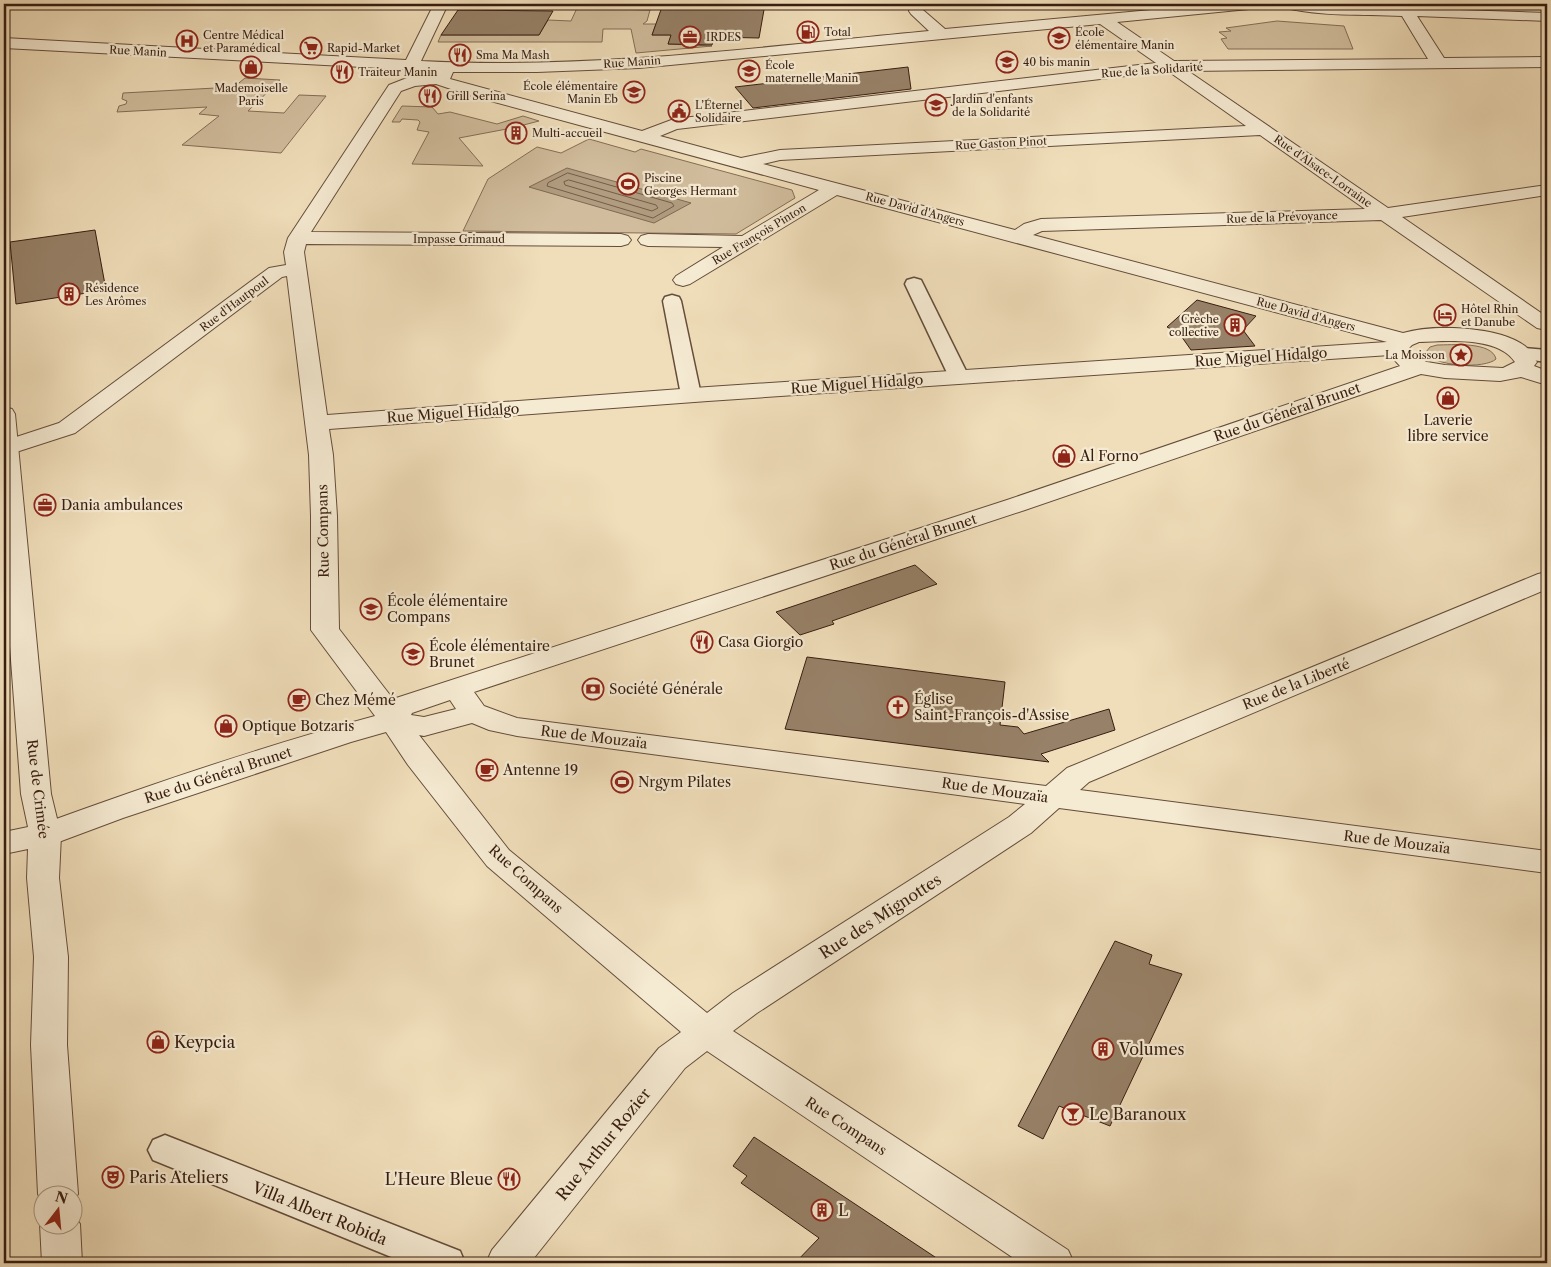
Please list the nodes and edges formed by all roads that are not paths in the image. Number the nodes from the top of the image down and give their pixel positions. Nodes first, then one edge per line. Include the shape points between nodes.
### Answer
1 (441, 4) edge
2 (917, 4) edge
3 (1258, 4) edge
4 (1287, 4) edge
5 (1407, 12) junction
6 (1547, 17) edge
7 (1103, 19) junction
8 (942, 35) junction
9 (4, 44) edge
10 (1547, 62) edge
11 (1439, 64) junction
12 (411, 65) junction
13 (1171, 66) junction
14 (445, 73) junction
15 (1263, 130) junction
16 (643, 137) junction
17 (739, 162) junction
18 (835, 188) junction
19 (1547, 190) edge
20 (1385, 214) junction
21 (1018, 237) junction
22 (298, 238) junction
23 (621, 240) dead end
24 (648, 240) dead end
25 (746, 242) junction
26 (296, 269) junction
27 (682, 280) dead end
28 (914, 284) dead end
29 (672, 301) dead end
30 (1546, 323) edge
31 (1484, 337) junction
32 (1400, 344) junction
33 (1547, 356) edge
34 (1521, 359) junction
35 (1419, 367) junction
36 (958, 377) junction
37 (1547, 378) edge
38 (691, 395) junction
39 (4, 414) edge
40 (318, 423) junction
41 (7, 448) junction
42 (1547, 580) edge
43 (466, 701) junction
44 (392, 721) junction
45 (1050, 797) junction
46 (45, 834) junction
47 (4, 843) edge
48 (1547, 862) edge
49 (707, 1032) junction
50 (165, 1150) dead end
51 (57, 1184) edge
52 (61, 1234) edge
53 (62, 1263) edge
54 (447, 1263) edge
55 (506, 1263) edge
56 (1054, 1263) edge

1 - 12 street
2 - 8 street via 916,11
3 - 7 street, Rue Manin
4 - 5 street
5 - 6 street
5 - 11 street
7 - 8 street, Rue Manin
7 - 13 street, Rue d'Alsace-Lorraine
8 - 14 street, Rue Manin via 639,63
9 - 12 street, Rue Manin
10 - 11 street, Rue de la Solidarité
11 - 13 street, Rue de la Solidarité
12 - 14 street, Rue Manin
13 - 15 street, Rue d'Alsace-Lorraine
13 - 16 street, Rue de la Solidarité via 674,124
14 - 16 street, Rue David d'Angers via 443,82
14 - 22 street via 395,88
15 - 17 street, Rue Gaston Pinot via 780,155
15 - 20 street, Rue d'Alsace-Lorraine
16 - 17 street, Rue David d'Angers
17 - 18 street, Rue David d'Angers
18 - 21 street, Rue David d'Angers
18 - 25 street, Rue François Pinton
19 - 20 street, Rue de la Prévoyance
20 - 21 street, Rue de la Prévoyance via 1041,225
20 - 30 street, Rue d'Alsace-Lorraine
21 - 32 street, Rue David d'Angers
22 - 23 street, Impasse Grimaud
22 - 26 street via 294,252
24 - 25 street
25 - 27 street, Rue François Pinton
26 - 40 street, Rue Compans
26 - 41 street, Rue d'Hautpoul via 276,272 68,428
28 - 36 street
29 - 38 street
30 - 31 street
30 - 34 street
31 - 32 street, Rue Miguel Hidalgo via 1425,336
31 - 34 street via 1512,346
32 - 35 street via 1398,353
32 - 36 street, Rue Miguel Hidalgo
33 - 34 street
34 - 35 street via 1506,374 1446,372
34 - 37 street
35 - 43 street, Rue du Général Brunet
36 - 38 street, Rue Miguel Hidalgo
38 - 40 street, Rue Miguel Hidalgo
39 - 41 street, Rue de Crimée
40 - 44 street, Rue Compans via 324,516 325,630
41 - 46 street, Rue de Crimée via 36,794
42 - 45 street, Rue de la Liberté via 1078,775
43 - 44 street, Rue du Général Brunet via 424,727
43 - 45 street, Rue de Mouzaïa via 499,723 517,727
44 - 46 street, Rue du Général Brunet
44 - 49 street, Rue Compans via 498,858
45 - 48 street, Rue de Mouzaïa
45 - 49 street, Rue des Mignottes via 1020,825 745,1003
46 - 47 street, Rue du Général Brunet
46 - 51 street, Rue de Crimée via 43,878 51,957 49,1045
49 - 55 street, Rue Arthur Rozier via 672,1058
49 - 56 street, Rue Compans
50 - 54 street, Villa Albert Robida
52 - 53 street

